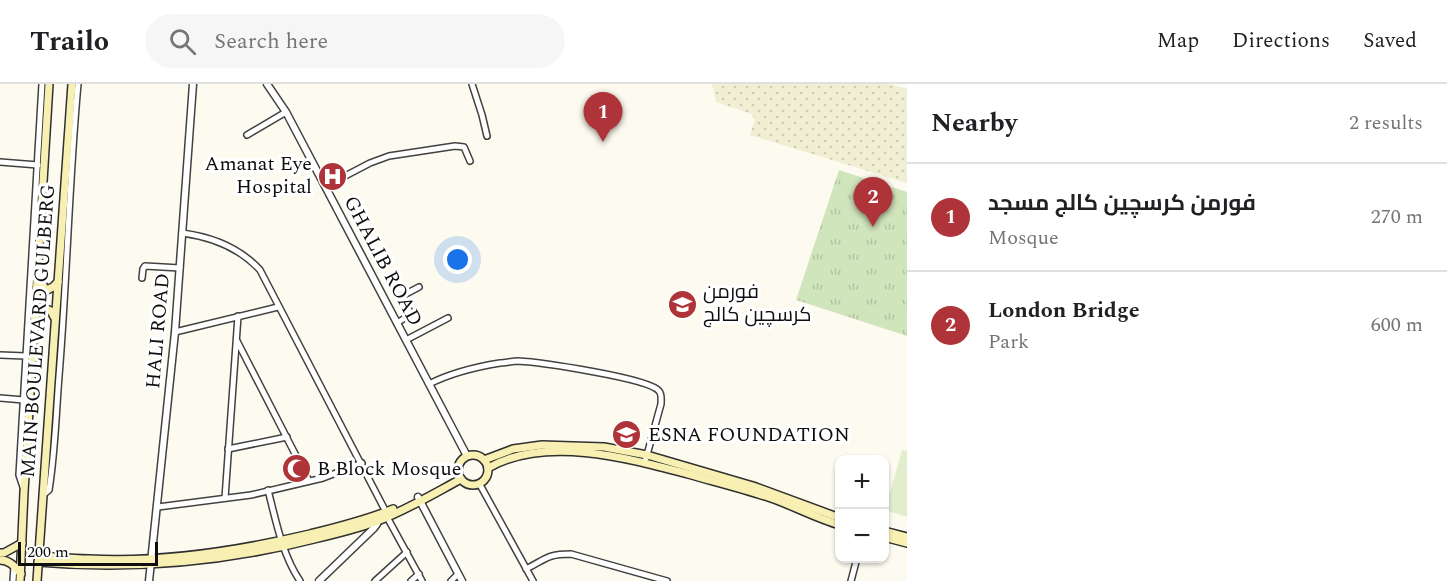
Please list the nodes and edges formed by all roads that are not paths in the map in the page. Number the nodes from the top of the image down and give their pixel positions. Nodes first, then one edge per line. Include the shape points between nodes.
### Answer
1 (42, 84) edge
2 (49, 84) edge
3 (72, 84) edge
4 (78, 84) edge
5 (193, 84) edge
6 (267, 84) edge
7 (472, 84) edge
8 (286, 112) junction
9 (247, 135) dead end
10 (487, 136) dead end
11 (470, 161) dead end
12 (0, 162) edge
13 (38, 165) junction
14 (326, 186) junction
15 (182, 233) junction
16 (180, 268) junction
17 (37, 276) junction
18 (142, 278) dead end
19 (58, 282) junction
20 (418, 287) dead end
21 (278, 307) junction
22 (35, 316) junction
23 (238, 316) junction
24 (448, 318) dead end
25 (56, 320) junction
26 (397, 323) junction
27 (175, 332) junction
28 (236, 340) junction
29 (406, 340) junction
30 (0, 355) edge
31 (26, 357) junction
32 (429, 384) junction
33 (0, 398) edge
34 (24, 400) junction
35 (287, 437) junction
36 (228, 449) junction
37 (467, 456) junction
38 (646, 459) junction
39 (484, 460) junction
40 (362, 464) junction
41 (488, 468) junction
42 (460, 477) junction
43 (309, 481) junction
44 (479, 483) junction
45 (268, 490) junction
46 (24, 492) junction
47 (43, 495) junction
48 (225, 498) junction
49 (419, 499) junction
50 (158, 507) junction
51 (387, 514) junction
52 (835, 516) edge
53 (376, 521) junction
54 (835, 523) edge
55 (889, 532) edge
56 (40, 537) junction
57 (907, 537) edge
58 (889, 538) edge
59 (22, 543) junction
60 (907, 543) edge
61 (283, 544) junction
62 (407, 552) junction
63 (0, 553) edge
64 (39, 559) junction
65 (0, 560) edge
66 (56, 560) junction
67 (151, 562) junction
68 (856, 563) edge
69 (14, 566) junction
70 (526, 569) junction
71 (419, 574) junction
72 (20, 578) edge
73 (460, 578) edge
74 (13, 581) edge
75 (37, 581) edge
76 (149, 581) edge
77 (300, 581) edge
78 (319, 581) edge
79 (375, 581) edge
80 (411, 581) edge
81 (422, 581) edge
82 (451, 581) edge
83 (532, 581) edge
84 (667, 581) edge
85 (851, 581) edge

1 - 13 street
2 - 17 main road, MAIN BOULEVARD GULBERG
3 - 19 main road, MAIN BOULEVARD GULBERG
4 - 47 street via 53,452 49,490
5 - 15 street, HALI ROAD
6 - 8 street, GHALIB ROAD
7 - 10 street
8 - 9 street
8 - 14 street, GHALIB ROAD
11 - 14 street via 464,147 455,146 388,156
12 - 13 street
13 - 31 street
14 - 26 street, GHALIB ROAD
15 - 16 street, HALI ROAD
15 - 21 street via 218,241 252,261
16 - 18 street via 145,266
16 - 27 street, HALI ROAD
17 - 19 main road via 47,290
17 - 22 main road, MAIN BOULEVARD GULBERG
19 - 25 main road, MAIN BOULEVARD GULBERG
20 - 26 street via 402,296 411,314
21 - 23 street
21 - 40 street
22 - 25 main road via 47,308
22 - 46 main road, MAIN BOULEVARD GULBERG
23 - 27 street
23 - 28 street
24 - 29 street
25 - 47 main road, MAIN BOULEVARD GULBERG
26 - 29 street, GHALIB ROAD
27 - 50 street, HALI ROAD
28 - 35 street
28 - 36 street
29 - 32 street, GHALIB ROAD
30 - 31 street
31 - 34 street
32 - 37 street, GHALIB ROAD
32 - 38 street via 482,366 517,361 561,366 653,387 659,391 661,404
33 - 34 street
34 - 46 street via 20,475
35 - 36 street
35 - 43 street
36 - 48 street
37 - 39 main road via 476,455
37 - 42 main road via 460,462
38 - 39 main road via 604,447 542,446 513,449
38 - 41 main road via 545,452 507,458
38 - 52 main road via 753,486
38 - 54 main road
39 - 41 main road
40 - 43 street
40 - 51 street
41 - 44 main road
42 - 44 main road via 469,484
42 - 49 main road
43 - 45 street
44 - 70 street
45 - 48 street
45 - 61 street
46 - 59 main road, MAIN BOULEVARD GULBERG
47 - 56 main road, MAIN BOULEVARD GULBERG
48 - 50 street
49 - 51 main road
49 - 73 street
50 - 67 street, HALI ROAD
51 - 53 main road
51 - 61 main road
51 - 62 street
53 - 61 main road
53 - 78 street via 374,528
55 - 57 main road
56 - 64 main road, MAIN BOULEVARD GULBERG
56 - 66 main road
58 - 60 main road
59 - 63 main road
59 - 72 main road, MAIN BOULEVARD GULBERG
61 - 67 main road
61 - 77 street
62 - 71 street
62 - 79 street
64 - 66 main road
64 - 75 main road, MAIN BOULEVARD GULBERG
65 - 69 main road
66 - 67 main road
66 - 75 main road
67 - 76 street, HALI ROAD
68 - 85 street
69 - 72 main road
69 - 74 street
70 - 83 street
70 - 84 street via 550,556 571,554
71 - 80 street
71 - 81 street
73 - 82 street

